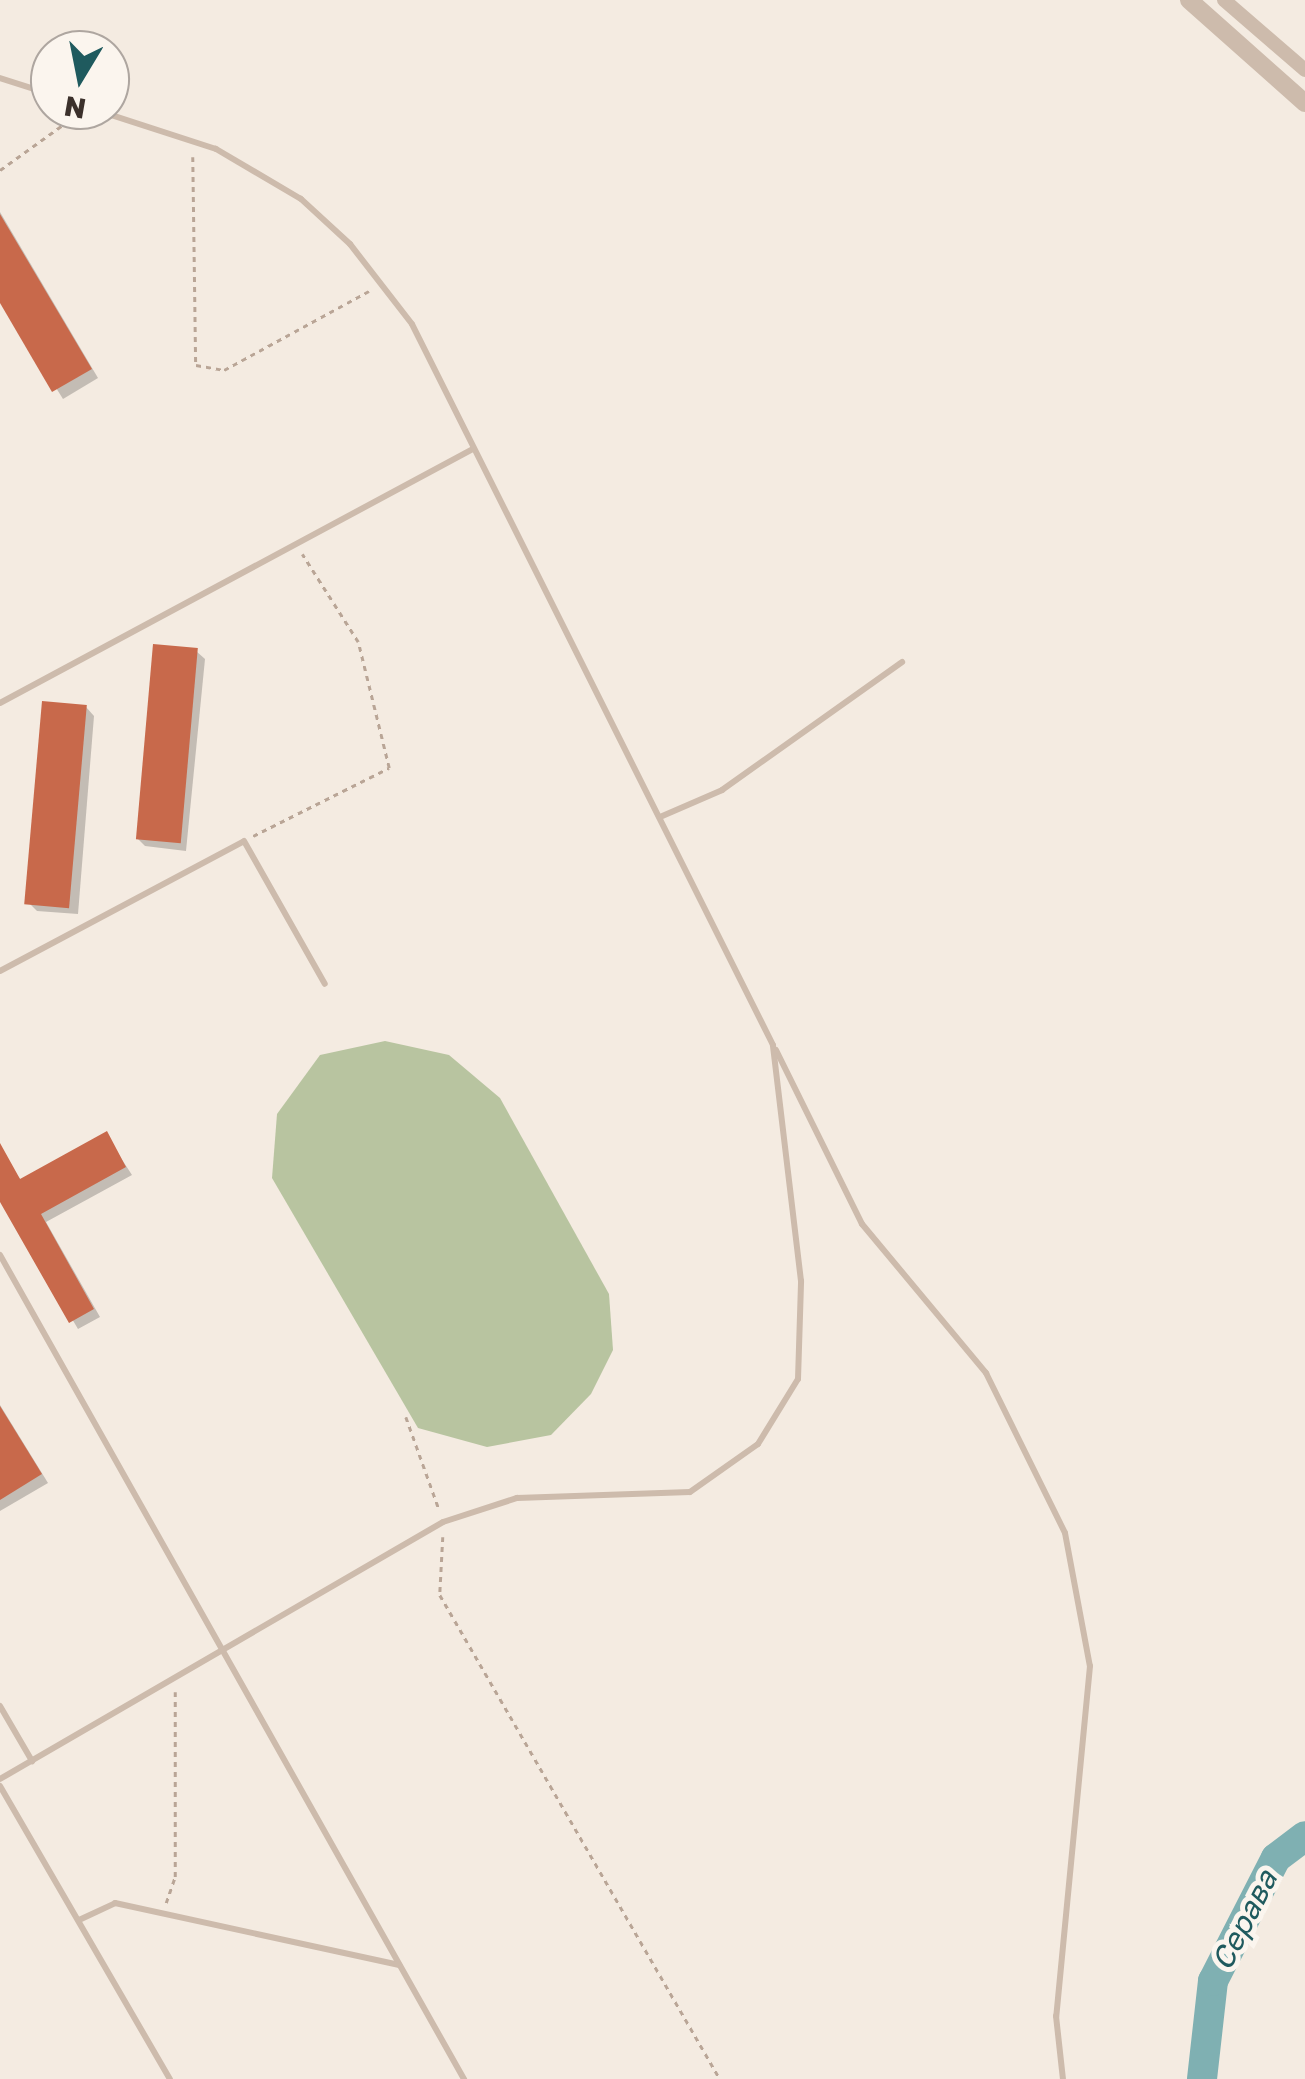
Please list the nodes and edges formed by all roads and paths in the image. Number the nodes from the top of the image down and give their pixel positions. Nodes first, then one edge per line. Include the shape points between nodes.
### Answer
1 (1189, 0) edge
2 (1224, 0) edge
3 (1305, 70) edge
4 (0, 78) edge
5 (30, 88) edge
6 (1305, 103) edge
7 (130, 121) edge
8 (55, 130) edge
9 (193, 140) junction
10 (0, 170) edge
11 (382, 284) junction
12 (473, 449) junction
13 (296, 544) junction
14 (902, 662) dead end
15 (0, 702) edge
16 (660, 816) junction
17 (244, 841) junction
18 (0, 972) edge
19 (325, 984) dead end
20 (773, 1045) junction
21 (0, 1254) edge
22 (406, 1416) dead end
23 (444, 1522) junction
24 (226, 1652) junction
25 (175, 1681) junction
26 (0, 1706) edge
27 (32, 1761) junction
28 (0, 1782) edge
29 (162, 1913) junction
30 (79, 1920) junction
31 (400, 1965) junction
32 (170, 2079) edge
33 (464, 2079) edge
34 (720, 2079) edge
35 (1063, 2079) edge

1 - 6 street
2 - 3 street
4 - 5 lane
7 - 9 lane
8 - 10 path
9 - 11 lane via 301,199
9 - 11 path via 196,365 224,370
11 - 12 lane
12 - 13 lane
12 - 16 lane
13 - 15 lane
13 - 17 path via 358,642 389,768
14 - 16 lane via 722,790
16 - 20 lane
17 - 18 lane
17 - 19 lane
20 - 23 lane via 800,1300 798,1379 758,1444 690,1492 517,1498
20 - 35 lane via 862,1224 986,1374 1065,1533 1090,1666 1056,2016
21 - 24 lane
22 - 23 path
23 - 24 lane
23 - 34 path via 440,1595
24 - 25 lane
24 - 31 lane
25 - 27 lane
25 - 29 path via 175,1877
26 - 27 lane
27 - 28 lane
28 - 30 lane
29 - 30 lane via 114,1903
29 - 31 lane
30 - 32 lane
31 - 33 lane

